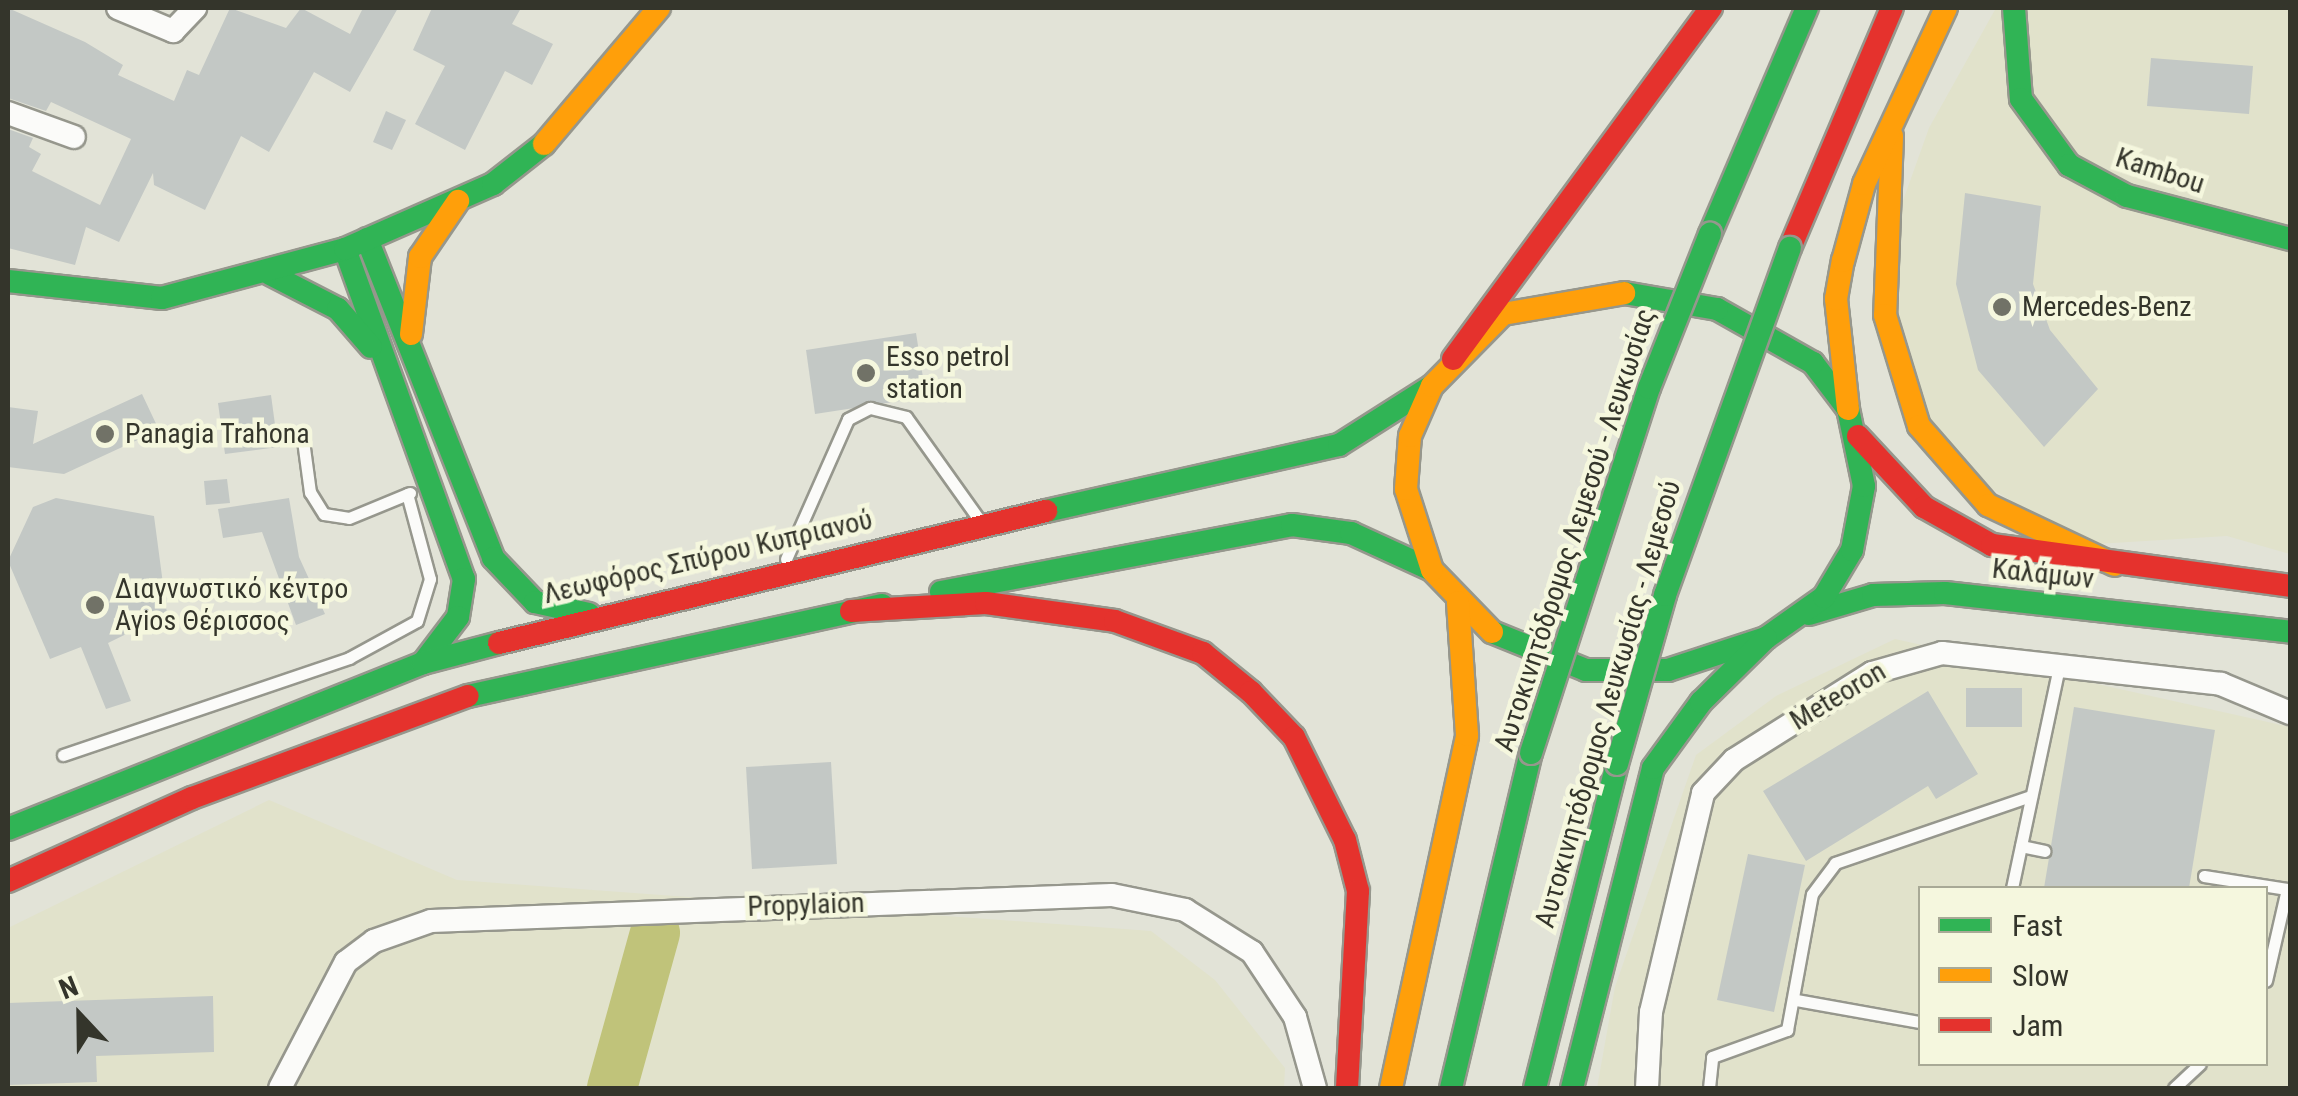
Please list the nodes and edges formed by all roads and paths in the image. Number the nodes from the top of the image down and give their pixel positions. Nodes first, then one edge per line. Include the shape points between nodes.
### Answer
1 (118, 8) edge
2 (659, 8) edge
3 (1711, 8) edge
4 (1807, 8) edge
5 (1892, 8) edge
6 (1946, 8) edge
7 (2014, 8) edge
8 (192, 13) edge
9 (1896, 107) junction
10 (8, 113) edge
11 (74, 137) dead end
12 (458, 201) junction
13 (367, 239) junction
14 (2290, 239) edge
15 (344, 249) junction
16 (270, 274) junction
17 (8, 281) edge
18 (410, 343) junction
19 (1453, 359) junction
20 (390, 371) junction
21 (1432, 386) junction
22 (1851, 418) junction
23 (302, 433) dead end
24 (432, 483) junction
25 (407, 494) junction
26 (982, 524) junction
27 (2115, 565) junction
28 (782, 568) junction
29 (1432, 570) junction
30 (2290, 586) edge
31 (1458, 602) junction
32 (850, 611) junction
33 (589, 614) junction
34 (1794, 622) junction
35 (2290, 632) edge
36 (1766, 638) junction
37 (423, 664) junction
38 (2059, 666) junction
39 (2290, 713) edge
40 (63, 755) dead end
41 (2031, 796) junction
42 (8, 829) edge
43 (2020, 846) junction
44 (2044, 851) dead end
45 (2204, 876) dead end
46 (8, 881) edge
47 (2012, 886) edge
48 (2268, 886) edge
49 (2268, 886) edge
50 (2268, 972) edge
51 (1796, 1000) junction
52 (1918, 1022) edge
53 (2198, 1066) edge
54 (280, 1088) edge
55 (1315, 1088) edge
56 (1347, 1088) edge
57 (1391, 1088) edge
58 (1451, 1088) edge
59 (1535, 1088) edge
60 (1572, 1088) edge
61 (1647, 1088) edge
62 (1708, 1088) edge
63 (2174, 1088) edge

1 - 8 street via 174,30
2 - 12 main road via 553,139
3 - 19 main road
4 - 58 main road, Αυτοκινητόδρομος Λεμεσού - Λευκωσίας, bridge via 1649,388 1531,753
5 - 59 main road, Αυτοκινητόδρομος Λευκωσίας - Λεμεσού, bridge via 1790,248 1676,560
6 - 9 main road
7 - 14 main road, Kambou via 2021,99 2070,165 2127,196
9 - 22 main road via 1864,184 1836,299
9 - 27 main road via 1885,315 1908,403 1942,460 1988,505
10 - 11 street
12 - 13 main road
12 - 18 main road via 420,257
13 - 15 main road
13 - 18 main road
15 - 16 main road
15 - 20 main road
16 - 17 main road via 207,291 119,299
16 - 20 main road via 338,309
18 - 33 main road via 506,579 535,602
19 - 21 main road
19 - 22 main road, Καλάμων via 1503,314 1562,298 1676,297 1782,341
20 - 24 main road
21 - 26 main road, Λεωφόρος Σπύρου Κυπριανού via 1339,445
21 - 29 main road via 1410,436 1406,489
22 - 27 main road, Καλάμων via 1897,485 1955,529 2048,557
22 - 34 main road via 1864,486 1852,550 1840,577
23 - 25 lane via 310,492 324,514 349,518
24 - 25 lane
24 - 37 main road via 459,554 464,600
25 - 40 lane via 430,579 417,620 349,658
26 - 28 main road, Λεωφόρος Σπύρου Κυπριανού
26 - 28 lane via 906,417 870,408 848,419
27 - 30 main road, Καλάμων
28 - 33 main road, Λεωφόρος Σπύρου Κυπριανού
29 - 31 main road
29 - 32 main road via 1351,534 1292,525
31 - 36 main road via 1500,640 1586,670 1668,670
31 - 57 main road via 1470,678 1467,736
32 - 46 main road via 450,702 192,798
32 - 56 main road via 986,604 1115,621 1203,654 1251,692 1322,784 1354,874 1358,968
33 - 37 main road, Λεωφόρος Σπύρου Κυπριανού
34 - 35 main road, Καλάμων via 1873,595 1945,593
34 - 36 main road
36 - 60 main road via 1700,702 1653,768
37 - 42 main road, Λεωφόρος Σπύρου Κυπριανού
38 - 39 street, Meteoron via 2232,686
38 - 41 lane
38 - 61 street, Meteoron via 1904,658 1718,774 1688,843 1648,1028
41 - 43 lane
41 - 51 lane via 1835,863 1812,894
43 - 44 lane
43 - 47 lane
45 - 49 lane
48 - 50 lane via 2287,889
51 - 52 lane
51 - 62 lane via 1788,1030 1712,1056
53 - 63 lane
54 - 55 street, Propylaion via 346,962 420,924 1112,895 1185,910 1252,952 1295,1017

